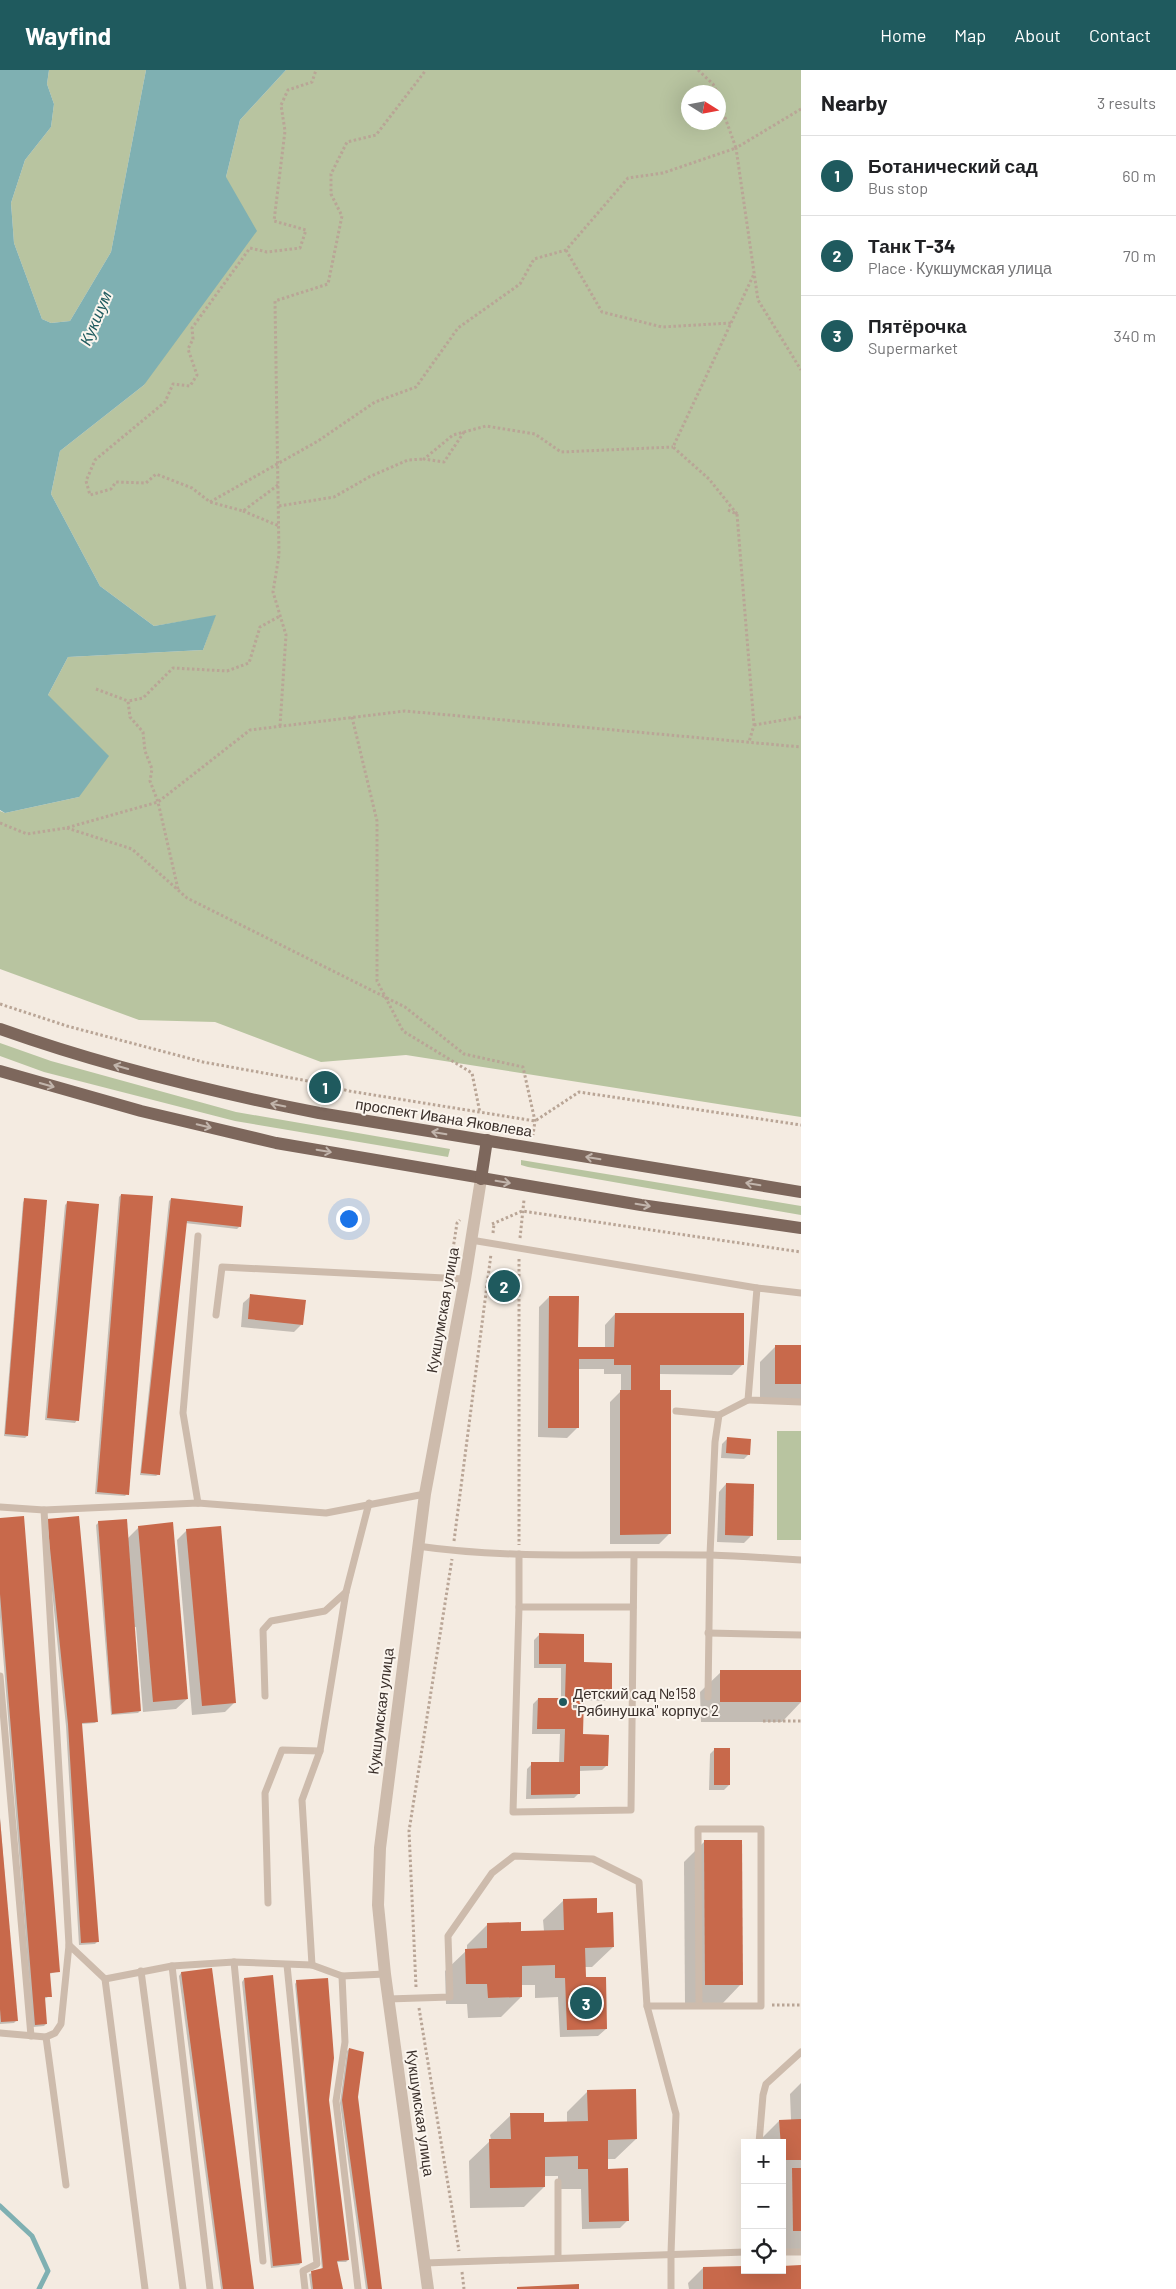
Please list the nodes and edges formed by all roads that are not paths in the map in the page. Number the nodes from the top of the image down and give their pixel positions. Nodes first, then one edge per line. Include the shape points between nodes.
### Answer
1 (0, 1029) edge
2 (0, 1071) edge
3 (487, 1140) junction
4 (481, 1178) junction
5 (801, 1192) edge
6 (801, 1228) edge
7 (198, 1236) dead end
8 (471, 1240) junction
9 (465, 1279) junction
10 (757, 1288) junction
11 (801, 1293) edge
12 (216, 1315) dead end
13 (748, 1400) junction
14 (801, 1402) edge
15 (676, 1411) dead end
16 (719, 1415) junction
17 (425, 1494) junction
18 (198, 1503) junction
19 (369, 1503) junction
20 (0, 1506) edge
21 (44, 1510) junction
22 (417, 1546) junction
23 (519, 1554) junction
24 (710, 1555) junction
25 (634, 1556) junction
26 (801, 1560) edge
27 (346, 1592) junction
28 (519, 1607) junction
29 (633, 1607) junction
30 (708, 1633) junction
31 (801, 1635) edge
32 (0, 1676) edge
33 (265, 1696) dead end
34 (708, 1697) dead end
35 (320, 1751) junction
36 (268, 1903) dead end
37 (69, 1945) junction
38 (234, 1962) junction
39 (287, 1965) junction
40 (312, 1965) junction
41 (172, 1966) junction
42 (141, 1971) junction
43 (385, 1974) junction
44 (342, 1976) junction
45 (105, 1979) junction
46 (388, 1999) junction
47 (647, 2006) junction
48 (699, 2006) junction
49 (0, 2033) edge
50 (31, 2036) junction
51 (46, 2037) junction
52 (801, 2052) edge
53 (760, 2139) edge
54 (558, 2182) dead end
55 (66, 2185) dead end
56 (741, 2252) edge
57 (786, 2252) edge
58 (801, 2252) edge
59 (671, 2253) junction
60 (558, 2258) junction
61 (263, 2261) dead end
62 (425, 2263) junction
63 (145, 2289) edge
64 (183, 2289) edge
65 (210, 2289) edge
66 (305, 2289) edge
67 (358, 2289) edge
68 (428, 2289) edge
69 (671, 2289) edge

3 -> 1 main road, проспект Ивана Яковлева via 319,1114 242,1098 67,1052
2 -> 4 main road via 141,1112 267,1140
3 - 4 main road, Кукшумская улица
5 -> 3 main road, проспект Ивана Яковлева
4 -> 6 main road
4 - 8 street, Кукшумская улица
7 - 18 lane via 183,1413
8 - 9 street, Кукшумская улица
8 - 10 lane
9 - 12 lane via 222,1267
9 - 17 street, Кукшумская улица
10 - 11 lane
10 - 13 lane
13 - 14 lane
13 - 16 lane
15 - 16 lane
16 - 24 lane
17 - 19 lane
17 - 22 street, Кукшумская улица
18 - 19 lane via 326,1513
18 - 21 lane
19 - 27 lane
20 - 21 lane
21 - 37 lane
22 - 23 lane
22 - 43 street, Кукшумская улица via 380,1848 378,1905
23 - 25 lane
23 - 28 lane
24 - 25 lane
24 - 26 lane
24 - 30 lane
25 - 29 lane
27 - 33 lane via 325,1611 271,1621 263,1630
27 - 35 lane
28 - 29 lane
28 - 29 lane via 513,1812 631,1810
30 - 31 lane
30 - 34 lane
32 - 50 lane
35 - 36 lane via 282,1750 265,1793
35 - 40 lane via 302,1800
37 - 45 lane
37 - 51 lane via 61,2024 55,2034
38 - 39 lane
38 - 41 lane
38 - 61 lane
39 - 40 lane
39 - 66 lane via 318,2264 303,2271
40 - 44 lane
41 - 42 lane
41 - 65 lane
42 - 45 lane
42 - 64 lane
43 - 44 lane
43 - 46 street, Кукшумская улица
44 - 67 lane via 345,2042 336,2101
45 - 63 lane
46 - 47 lane via 450,1997 448,1936 492,1873 514,1856 592,1859 639,1882
46 - 62 street, Кукшумская улица
47 - 48 lane
47 - 59 lane via 676,2114
48 - 48 lane via 698,1829 761,1829 761,2006
49 - 50 lane
50 - 51 lane
51 - 55 lane
52 - 53 lane via 766,2084 762,2095
54 - 60 lane
56 - 59 lane
57 - 58 lane
59 - 60 lane
59 - 69 lane
60 - 62 lane
62 - 68 street, Кукшумская улица

